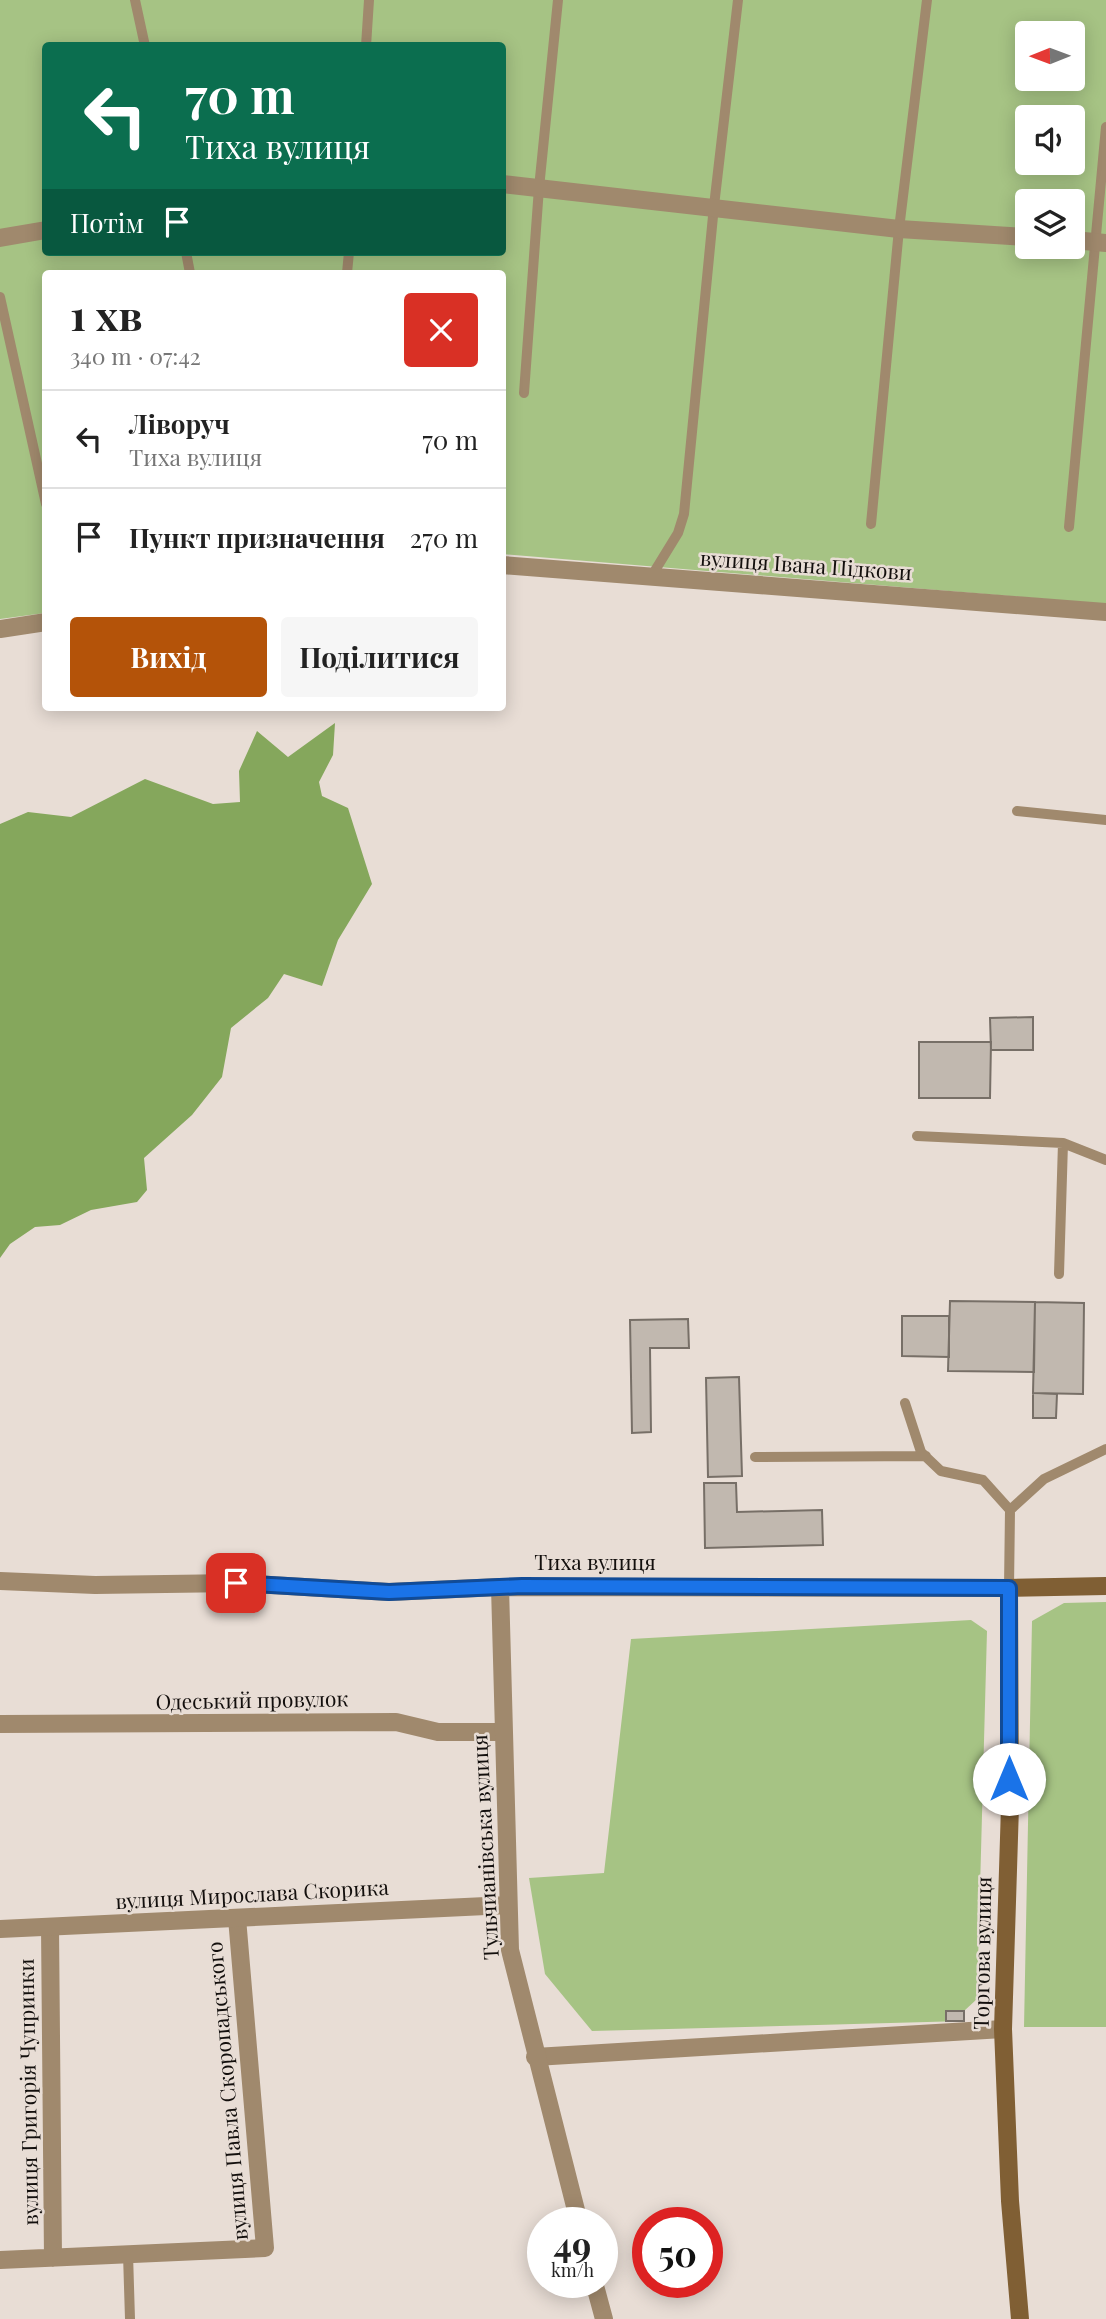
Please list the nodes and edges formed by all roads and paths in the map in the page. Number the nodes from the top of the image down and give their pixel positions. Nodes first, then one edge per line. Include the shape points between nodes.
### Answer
1 (135, 0) edge
2 (369, 0) edge
3 (558, 0) edge
4 (738, 0) edge
5 (927, 0) edge
6 (144, 42) edge
7 (366, 42) edge
8 (1106, 127) edge
9 (506, 184) edge
10 (539, 188) junction
11 (714, 206) junction
12 (899, 229) junction
13 (42, 231) edge
14 (1015, 236) edge
15 (0, 238) edge
16 (1100, 242) edge
17 (0, 297) edge
18 (524, 393) dead end
19 (42, 486) edge
20 (871, 524) dead end
21 (1069, 527) dead end
22 (506, 565) edge
23 (651, 577) junction
24 (1106, 612) edge
25 (42, 623) edge
26 (0, 629) edge
27 (1017, 811) dead end
28 (1106, 820) edge
29 (917, 1136) dead end
30 (1063, 1143) junction
31 (1106, 1160) edge
32 (1059, 1274) dead end
33 (905, 1403) dead end
34 (1106, 1449) edge
35 (755, 1457) dead end
36 (926, 1457) junction
37 (1010, 1510) junction
38 (0, 1581) edge
39 (1106, 1586) edge
40 (500, 1587) junction
41 (1009, 1588) junction
42 (0, 1724) edge
43 (503, 1732) junction
44 (507, 1905) junction
45 (236, 1918) junction
46 (50, 1927) junction
47 (0, 1929) edge
48 (1003, 2029) junction
49 (535, 2057) junction
50 (575, 2207) edge
51 (128, 2254) junction
52 (53, 2258) junction
53 (0, 2260) edge
54 (598, 2298) edge
55 (130, 2319) edge
56 (604, 2319) edge
57 (1020, 2319) edge
58 (1032, 2319) edge

1 - 6 lane
2 - 7 lane
3 - 10 lane
4 - 11 lane
5 - 12 lane
8 - 16 lane
9 - 10 street
10 - 11 street
10 - 18 lane
11 - 12 street
11 - 23 lane via 684,514 678,533
12 - 14 street
12 - 20 lane
13 - 15 street
16 - 21 lane
17 - 19 lane
22 - 23 street, вулиця Івана Підкови
23 - 24 street, вулиця Івана Підкови
25 - 26 street
27 - 28 lane
29 - 30 lane
30 - 31 lane
30 - 32 lane
33 - 36 lane
34 - 37 lane via 1044,1479
35 - 36 lane
36 - 37 lane via 941,1471 983,1480
37 - 41 lane
38 - 40 street, Тиха вулиця via 236,1583 389,1592
39 - 41 main road, Тиха вулиця
40 - 41 street, Тиха вулиця
40 - 43 street, Тульчианівська вулиця
41 - 48 main road, Торгова вулиця via 1010,1806
42 - 43 street, Одеський провулок via 396,1723 438,1732
43 - 44 street, Тульчианівська вулиця
44 - 45 street, вулиця Мирослава Скорика
44 - 49 street, Тульчианівська вулиця via 510,1950
45 - 46 street, вулиця Мирослава Скорика
45 - 51 street, вулиця Павла Скоропадського via 265,2248
46 - 47 street, вулиця Мирослава Скорика
46 - 52 street, вулиця Григорія Чупринки
48 - 49 street
48 - 57 main road, Торгова вулиця
49 - 50 street, Тульчианівська вулиця
51 - 52 street, вулиця Павла Скоропадського
51 - 55 lane
52 - 53 street, вулиця Павла Скоропадського
54 - 56 street
57 - 58 street

